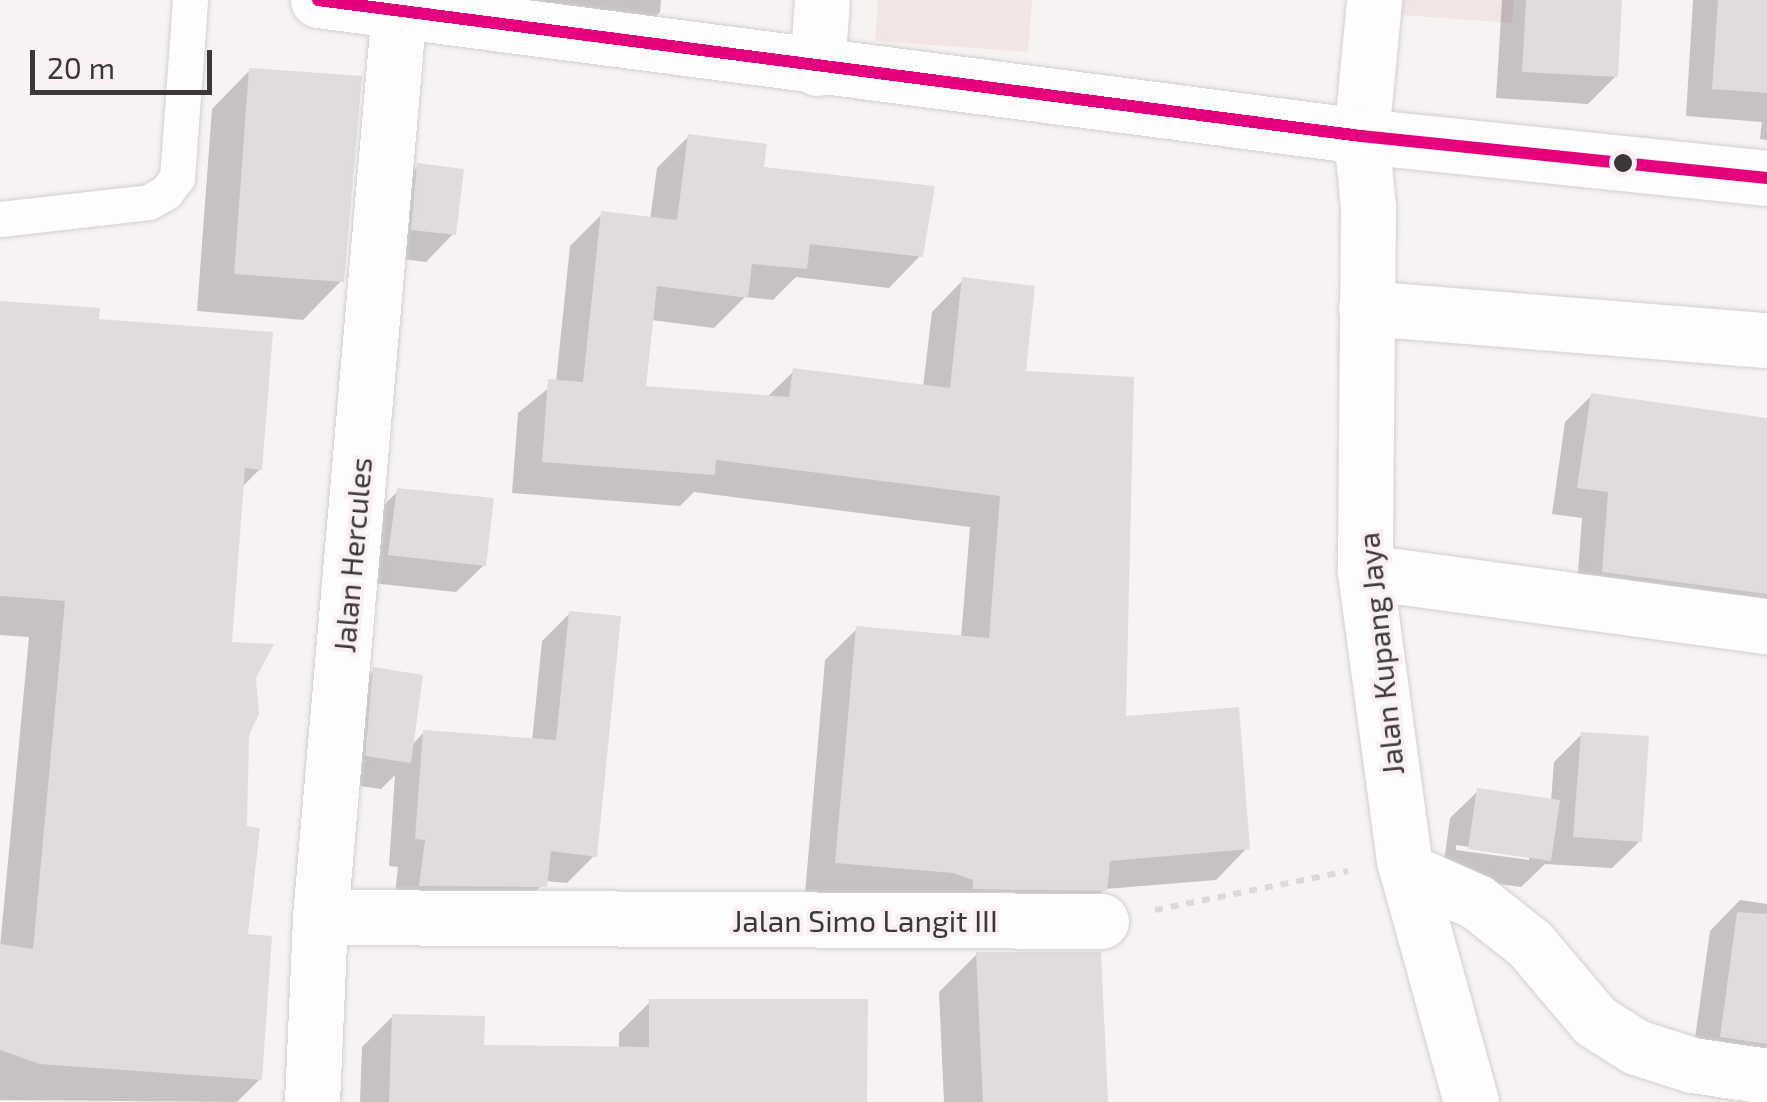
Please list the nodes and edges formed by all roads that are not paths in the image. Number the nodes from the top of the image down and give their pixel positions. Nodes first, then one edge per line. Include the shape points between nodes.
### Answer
1 (190, 0) edge
2 (318, 0) edge
3 (822, 0) edge
4 (1374, 0) edge
5 (400, 9) junction
6 (817, 68) junction
7 (1362, 136) junction
8 (1767, 178) edge
9 (0, 219) edge
10 (1366, 308) junction
11 (1767, 340) edge
12 (1365, 572) junction
13 (1767, 626) edge
14 (1405, 865) junction
15 (320, 917) junction
16 (1102, 921) road end
17 (1767, 1076) edge
18 (312, 1102) edge
19 (1471, 1102) edge

1 - 9 lane via 176,178 166,192 149,202
2 - 5 street
3 - 6 street
4 - 7 street, Jalan Kupang Jaya
5 - 6 street
5 - 15 street, Jalan Hercules
6 - 7 street
7 - 8 street
7 - 10 street, Jalan Kupang Jaya
10 - 11 street
10 - 12 street, Jalan Kupang Jaya
12 - 13 street
12 - 14 street, Jalan Kupang Jaya
14 - 17 street via 1477,902 1530,944 1595,1021 1636,1047 1692,1065
14 - 19 street, Jalan Kupang Jaya
15 - 16 street, Jalan Simo Langit III
15 - 18 street, Jalan Hercules

